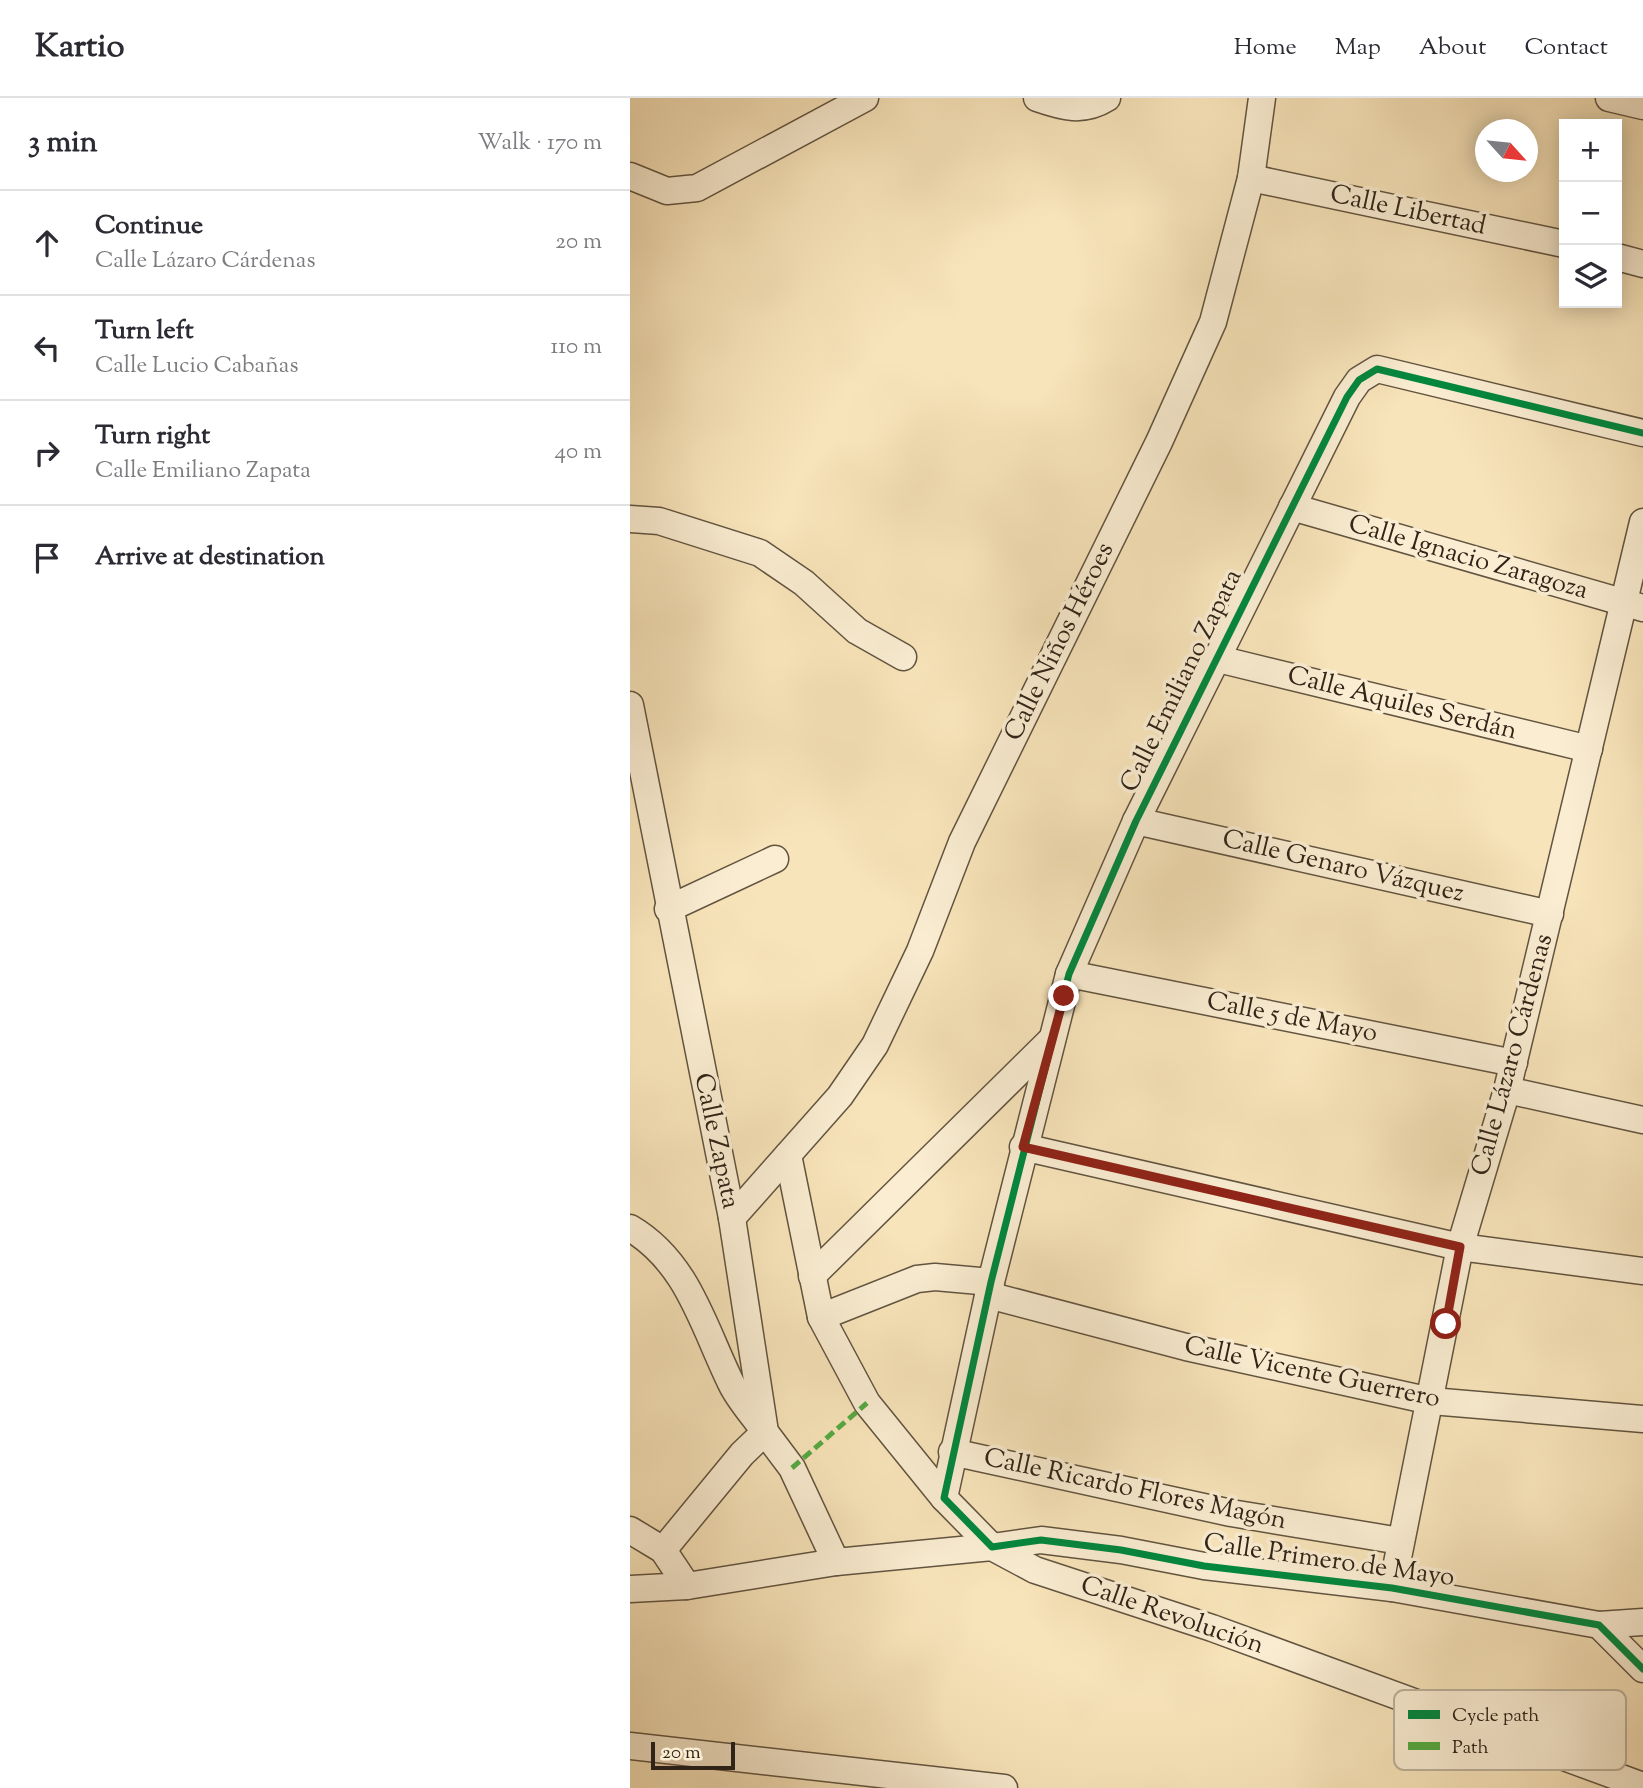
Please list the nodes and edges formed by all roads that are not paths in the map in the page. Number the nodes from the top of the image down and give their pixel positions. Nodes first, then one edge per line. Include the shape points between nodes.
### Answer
1 (865, 98) edge
2 (1037, 98) edge
3 (1107, 98) edge
4 (1262, 98) edge
5 (1609, 98) edge
6 (1643, 106) edge
7 (630, 176) edge
8 (1251, 178) junction
9 (1559, 243) edge
10 (1622, 258) edge
11 (1643, 264) edge
12 (1643, 433) edge
13 (1293, 507) junction
14 (630, 519) edge
15 (1643, 522) edge
16 (1633, 606) edge
17 (903, 657) dead end
18 (1214, 658) junction
19 (631, 713) edge
20 (1589, 749) junction
21 (1136, 821) junction
22 (775, 859) dead end
23 (668, 909) junction
24 (1550, 914) junction
25 (1069, 974) junction
26 (1052, 1039) junction
27 (1514, 1063) junction
28 (1507, 1090) junction
29 (1643, 1120) edge
30 (1023, 1147) junction
31 (788, 1155) junction
32 (732, 1218) junction
33 (630, 1228) edge
34 (1460, 1247) junction
35 (1643, 1271) edge
36 (812, 1276) junction
37 (989, 1288) junction
38 (821, 1317) junction
39 (1431, 1401) junction
40 (1643, 1419) edge
41 (765, 1432) junction
42 (952, 1452) junction
43 (944, 1498) junction
44 (630, 1530) edge
45 (1400, 1541) junction
46 (992, 1548) junction
47 (663, 1550) junction
48 (836, 1562) junction
49 (687, 1586) junction
50 (1392, 1588) junction
51 (630, 1589) edge
52 (1643, 1622) edge
53 (1599, 1625) junction
54 (1643, 1669) edge
55 (1394, 1694) edge
56 (630, 1746) edge
57 (1599, 1770) edge
58 (1643, 1786) edge
59 (1004, 1788) edge

1 - 7 street via 697,188 667,191
2 - 3 street via 1073,109 1092,107
4 - 8 street, Calle Niños Héroes
5 - 6 street
8 - 9 street, Calle Libertad
8 - 31 street, Calle Niños Héroes via 1213,322 1159,442 962,842 920,951 875,1045 841,1096
10 - 11 street
12 - 13 street, Calle Emiliano Zapata via 1377,369 1359,380 1347,397
13 - 16 street, Calle Ignacio Zaragoza
13 - 18 street, Calle Emiliano Zapata
14 - 17 street via 659,521 760,552 804,583 857,631
15 - 16 street, Calle Lázaro Cárdenas
16 - 20 street, Calle Lázaro Cárdenas
18 - 20 street, Calle Aquiles Serdán
18 - 21 street, Calle Emiliano Zapata
19 - 23 street, Calle Zapata
20 - 24 street, Calle Lázaro Cárdenas
21 - 24 street, Calle Genaro Vázquez
21 - 25 street, Calle Emiliano Zapata
22 - 23 street
23 - 32 street, Calle Zapata
24 - 27 street, Calle Lázaro Cárdenas
25 - 26 street, Calle Emiliano Zapata
25 - 27 street, Calle 5 de Mayo
26 - 30 street, Calle Emiliano Zapata
26 - 36 street
27 - 28 street, Calle Lázaro Cárdenas
28 - 29 street
28 - 34 street, Calle Lázaro Cárdenas
30 - 34 street
30 - 37 street, Calle Emiliano Zapata
31 - 32 street, Calle Niños Héroes
31 - 36 street
32 - 41 street, Calle Zapata
33 - 41 street via 653,1241 695,1297 732,1386
34 - 35 street
34 - 39 street, Calle Lázaro Cárdenas
36 - 38 street
37 - 38 street, Calle Vicente Guerrero via 935,1277 917,1279
37 - 39 street, Calle Vicente Guerrero via 1186,1347
37 - 42 street, Calle Emiliano Zapata
38 - 43 street via 867,1403
39 - 40 street, Calle Vicente Guerrero
39 - 45 street, Calle Lázaro Cárdenas
41 - 47 street
41 - 48 street, Calle Zapata via 792,1468
42 - 43 street
42 - 45 street, Calle Ricardo Flores Magón via 1231,1513
43 - 46 street
44 - 47 street
45 - 50 street, Calle Lázaro Cárdenas
46 - 48 street
46 - 50 street, Calle Primero de Mayo via 1041,1540 1204,1566
46 - 55 street, Calle Revolución via 1035,1570
47 - 49 street
48 - 49 street
49 - 51 street
50 - 53 street, Calle Primero de Mayo
52 - 53 street, Calle Primero de Mayo
53 - 54 street
56 - 59 street
57 - 58 street, Calle Revolución

